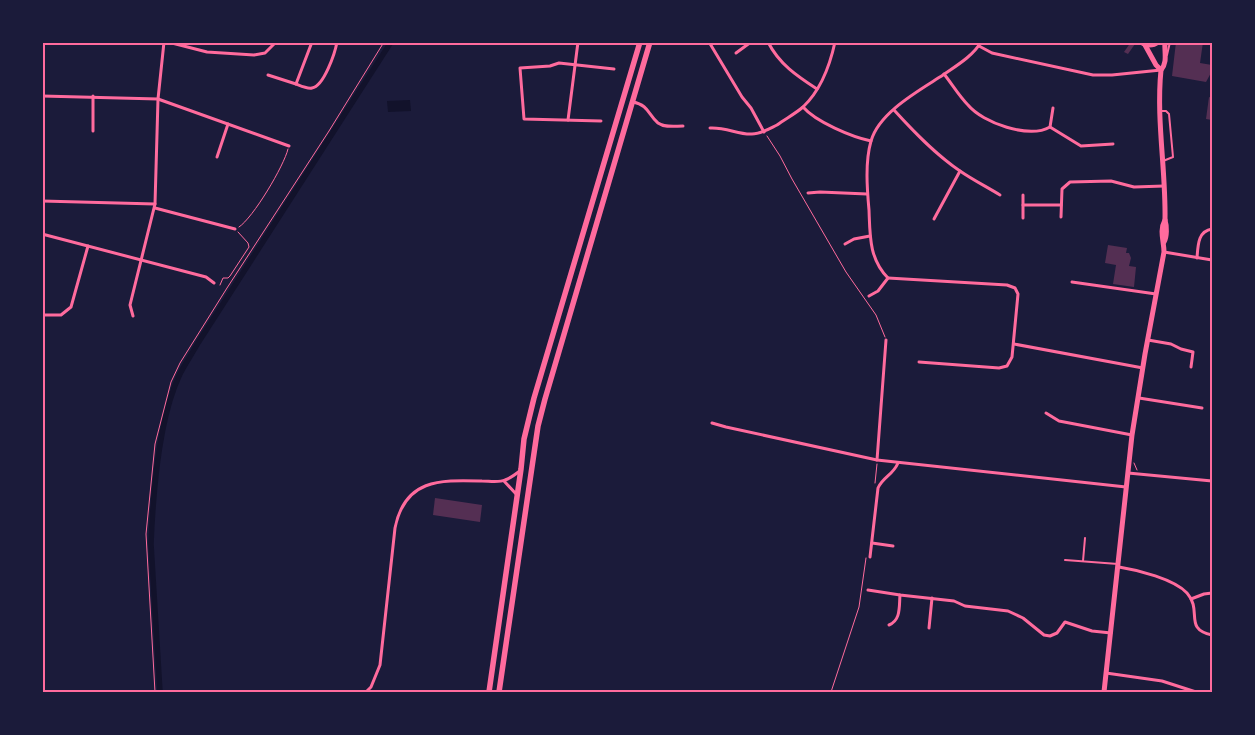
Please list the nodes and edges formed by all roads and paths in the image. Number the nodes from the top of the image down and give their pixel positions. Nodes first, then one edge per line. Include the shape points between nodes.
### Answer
1 (166, 42) edge
2 (276, 42) edge
3 (312, 42) edge
4 (336, 42) edge
5 (384, 42) edge
6 (578, 42) edge
7 (640, 42) edge
8 (650, 42) edge
9 (709, 42) edge
10 (751, 42) edge
11 (768, 42) edge
12 (835, 42) edge
13 (1158, 42) edge
14 (1165, 42) edge
15 (1170, 42) edge
16 (980, 44) edge
17 (1143, 44) edge
18 (736, 54) dead end
19 (1166, 56) junction
20 (575, 65) junction
21 (614, 69) dead end
22 (1161, 70) junction
23 (944, 74) junction
24 (268, 75) dead end
25 (296, 84) junction
26 (817, 89) junction
27 (42, 96) edge
28 (93, 96) junction
29 (158, 99) junction
30 (633, 102) junction
31 (803, 107) junction
32 (1053, 108) dead end
33 (894, 110) junction
34 (1160, 111) junction
35 (568, 120) junction
36 (601, 121) dead end
37 (228, 124) junction
38 (683, 126) dead end
39 (1050, 126) junction
40 (710, 128) dead end
41 (93, 130) dead end
42 (764, 132) junction
43 (871, 141) junction
44 (1113, 144) dead end
45 (288, 146) joint
46 (217, 157) dead end
47 (1163, 161) junction
48 (960, 171) junction
49 (1164, 186) junction
50 (808, 193) dead end
51 (868, 194) junction
52 (1024, 195) dead end
53 (1000, 196) dead end
54 (42, 201) edge
55 (1023, 205) junction
56 (1061, 205) junction
57 (155, 206) junction
58 (1061, 217) dead end
59 (1024, 218) dead end
60 (934, 219) dead end
61 (235, 229) junction
62 (1212, 229) edge
63 (42, 234) edge
64 (870, 236) junction
65 (845, 244) dead end
66 (88, 246) junction
67 (1164, 252) junction
68 (1197, 258) junction
69 (142, 259) junction
70 (1212, 260) edge
71 (888, 278) junction
72 (1072, 282) dead end
73 (214, 283) dead end
74 (220, 285) dead end
75 (1156, 294) junction
76 (869, 296) dead end
77 (42, 315) edge
78 (133, 316) dead end
79 (886, 340) joint
80 (1147, 340) junction
81 (1014, 344) junction
82 (919, 362) dead end
83 (1191, 367) dead end
84 (1143, 368) junction
85 (1138, 398) junction
86 (1202, 408) dead end
87 (1046, 413) dead end
88 (712, 423) dead end
89 (1132, 435) junction
90 (877, 460) junction
91 (898, 462) junction
92 (521, 469) junction
93 (1128, 473) junction
94 (504, 481) junction
95 (1212, 481) edge
96 (875, 485) dead end
97 (1126, 487) junction
98 (518, 496) junction
99 (1085, 538) dead end
100 (872, 542) junction
101 (893, 546) dead end
102 (867, 551) dead end
103 (870, 557) dead end
104 (1065, 560) dead end
105 (1083, 561) junction
106 (1119, 566) junction
107 (868, 590) dead end
108 (1212, 593) edge
109 (900, 596) junction
110 (932, 598) junction
111 (1192, 598) junction
112 (889, 625) dead end
113 (929, 628) dead end
114 (1111, 633) junction
115 (1212, 635) edge
116 (1106, 673) junction
117 (155, 692) edge
118 (366, 692) edge
119 (489, 692) edge
120 (499, 692) edge
121 (831, 692) edge
122 (1104, 692) edge
123 (1196, 692) edge

1 - 2 street via 207,52 254,56 265,53
1 - 29 street
3 - 25 street
4 - 25 street via 333,58 318,86 310,89
5 - 117 path via 226,288 171,382 155,444 146,534
6 - 20 street
7 - 92 highway via 534,398
8 - 30 highway
9 - 42 street
10 - 18 street
11 - 26 street via 784,66
12 - 26 street via 832,58
13 - 17 main road
14 - 19 main road
15 - 19 lane
16 - 22 street via 992,53 1093,75
16 - 23 street
17 - 22 main road
19 - 22 main road
20 - 21 street
20 - 35 street
20 - 35 street via 559,63 520,68 524,119
22 - 34 main road
23 - 33 street
23 - 39 street via 968,106 985,118 1025,131 1041,131
24 - 25 street
26 - 31 street
27 - 28 street
28 - 29 street
28 - 41 street
29 - 37 street
29 - 57 street
30 - 38 street via 640,103 657,123
30 - 120 highway via 538,426
31 - 42 street
31 - 43 street via 814,117
32 - 39 street
33 - 43 street via 881,123
33 - 48 street via 932,149
34 - 47 main road
34 - 47 lane via 1169,114 1173,158
35 - 36 street
37 - 45 street
37 - 46 street
39 - 44 street via 1080,146
40 - 42 street via 748,134
42 - 79 path via 846,272 876,315
43 - 51 street
45 - 61 path via 283,163 250,216
47 - 49 main road
48 - 53 street
48 - 60 street
49 - 56 street via 1070,182 1062,189
49 - 67 main road via 1161,239
50 - 51 street
51 - 64 street
52 - 55 street
54 - 57 street
55 - 56 street
55 - 59 street
56 - 58 street
57 - 61 street
57 - 69 street
61 - 74 path via 248,242 248,247 230,276 223,278
62 - 68 street via 1200,236
63 - 66 street
64 - 65 street
64 - 71 street via 875,261
66 - 69 street
66 - 77 street via 71,307 61,314
67 - 68 street
67 - 75 main road
68 - 70 street
69 - 73 street via 206,277
69 - 78 street via 130,305
71 - 76 street via 878,291
71 - 81 street via 1012,286 1019,297
72 - 75 street
75 - 80 main road
79 - 90 street
80 - 83 street via 1193,352
80 - 84 main road
81 - 82 street via 1010,362 1002,368
81 - 84 street
84 - 85 main road
85 - 86 street
85 - 89 main road
87 - 89 street via 1059,421
88 - 90 street
89 - 93 main road
90 - 91 street
90 - 96 path
91 - 97 street
91 - 100 street via 892,474 882,480 878,488
92 - 94 street
92 - 98 highway
93 - 95 street
93 - 97 main road
94 - 98 street
94 - 118 street via 446,480 432,483 419,488 402,506 395,528 380,665
97 - 106 main road
98 - 119 highway
99 - 105 lane
100 - 101 street
100 - 103 street
102 - 121 path via 860,607
104 - 105 lane
105 - 106 lane
106 - 111 street via 1167,581
106 - 114 main road
107 - 109 street
108 - 111 street
109 - 110 street
109 - 112 street via 898,617
110 - 113 street
110 - 114 street via 1008,611 1044,635 1057,633 1065,622
111 - 115 street via 1196,627
114 - 116 main road
116 - 122 main road
116 - 123 street via 1162,681

